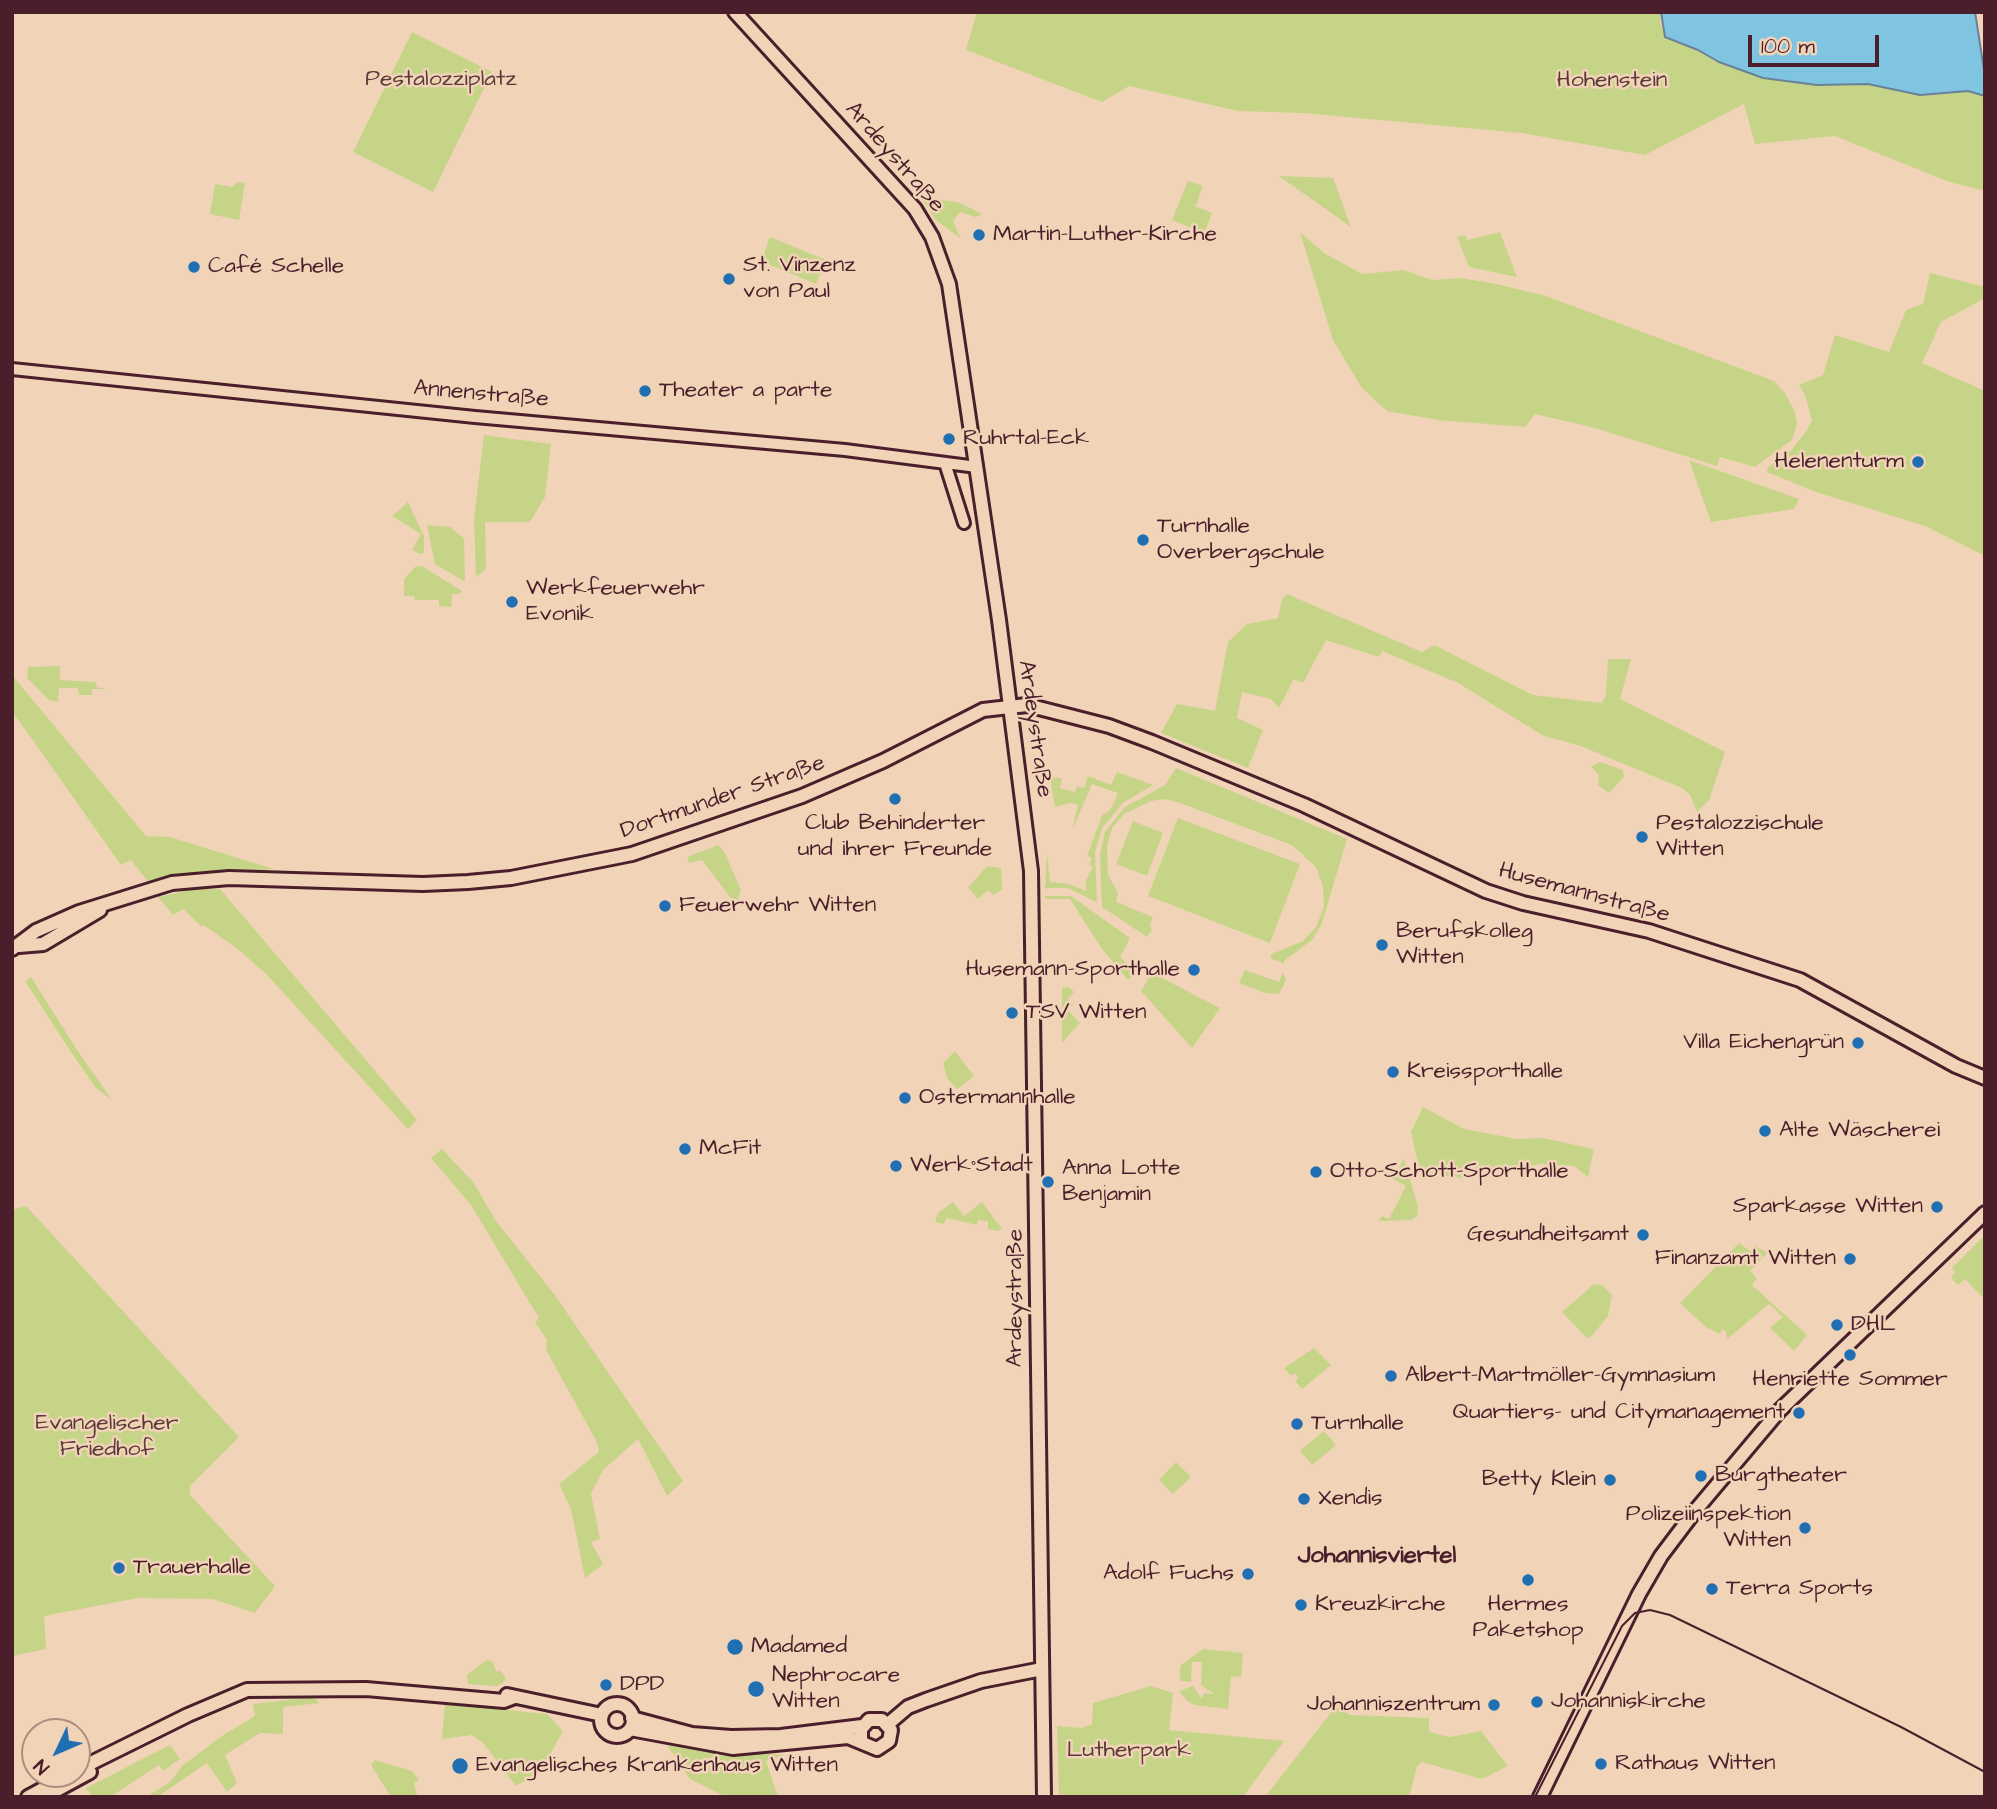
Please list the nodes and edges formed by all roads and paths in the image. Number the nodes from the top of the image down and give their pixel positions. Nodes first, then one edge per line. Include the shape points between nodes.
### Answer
1 (735, 12) edge
2 (12, 369) edge
3 (945, 463) junction
4 (977, 467) junction
5 (964, 523) dead end
6 (1010, 705) junction
7 (14, 943) edge
8 (1985, 1079) edge
9 (1985, 1213) edge
10 (1042, 1669) junction
11 (272, 1690) junction
12 (602, 1715) junction
13 (631, 1724) junction
14 (888, 1724) junction
15 (862, 1726) junction
16 (862, 1740) junction
17 (91, 1763) edge
18 (44, 1788) edge
19 (28, 1797) edge
20 (44, 1797) edge
21 (1044, 1797) edge
22 (1540, 1797) edge

1 - 4 main road, Ardeystraße via 898,189 932,237 949,284
2 - 3 street, Annenstraße
3 - 4 street, Annenstraße
3 - 5 street
4 - 6 main road, Ardeystraße
6 - 7 main road, Dortmunder Straße via 968,717 802,796 673,842 606,860 468,882 184,881 104,906 43,944
6 - 8 main road, Husemannstraße via 1072,715 1152,743 1304,805 1510,899 1649,931 1800,980
6 - 10 main road, Ardeystraße via 1031,871
9 - 22 main road via 1754,1438 1661,1556
10 - 14 main road via 981,1681 926,1700 908,1707
10 - 21 main road, Ardeystraße
11 - 12 main road via 366,1689 512,1698
11 - 17 main road via 247,1690 211,1704
11 - 20 main road via 182,1726
12 - 13 main road via 608,1707 618,1705 628,1709
12 - 13 main road via 608,1733 622,1735
13 - 15 main road via 731,1737
13 - 16 main road via 667,1738 733,1748 837,1736
14 - 15 main road via 874,1718
14 - 16 main road via 891,1737 882,1748 871,1749
15 - 16 main road
18 - 19 main road

